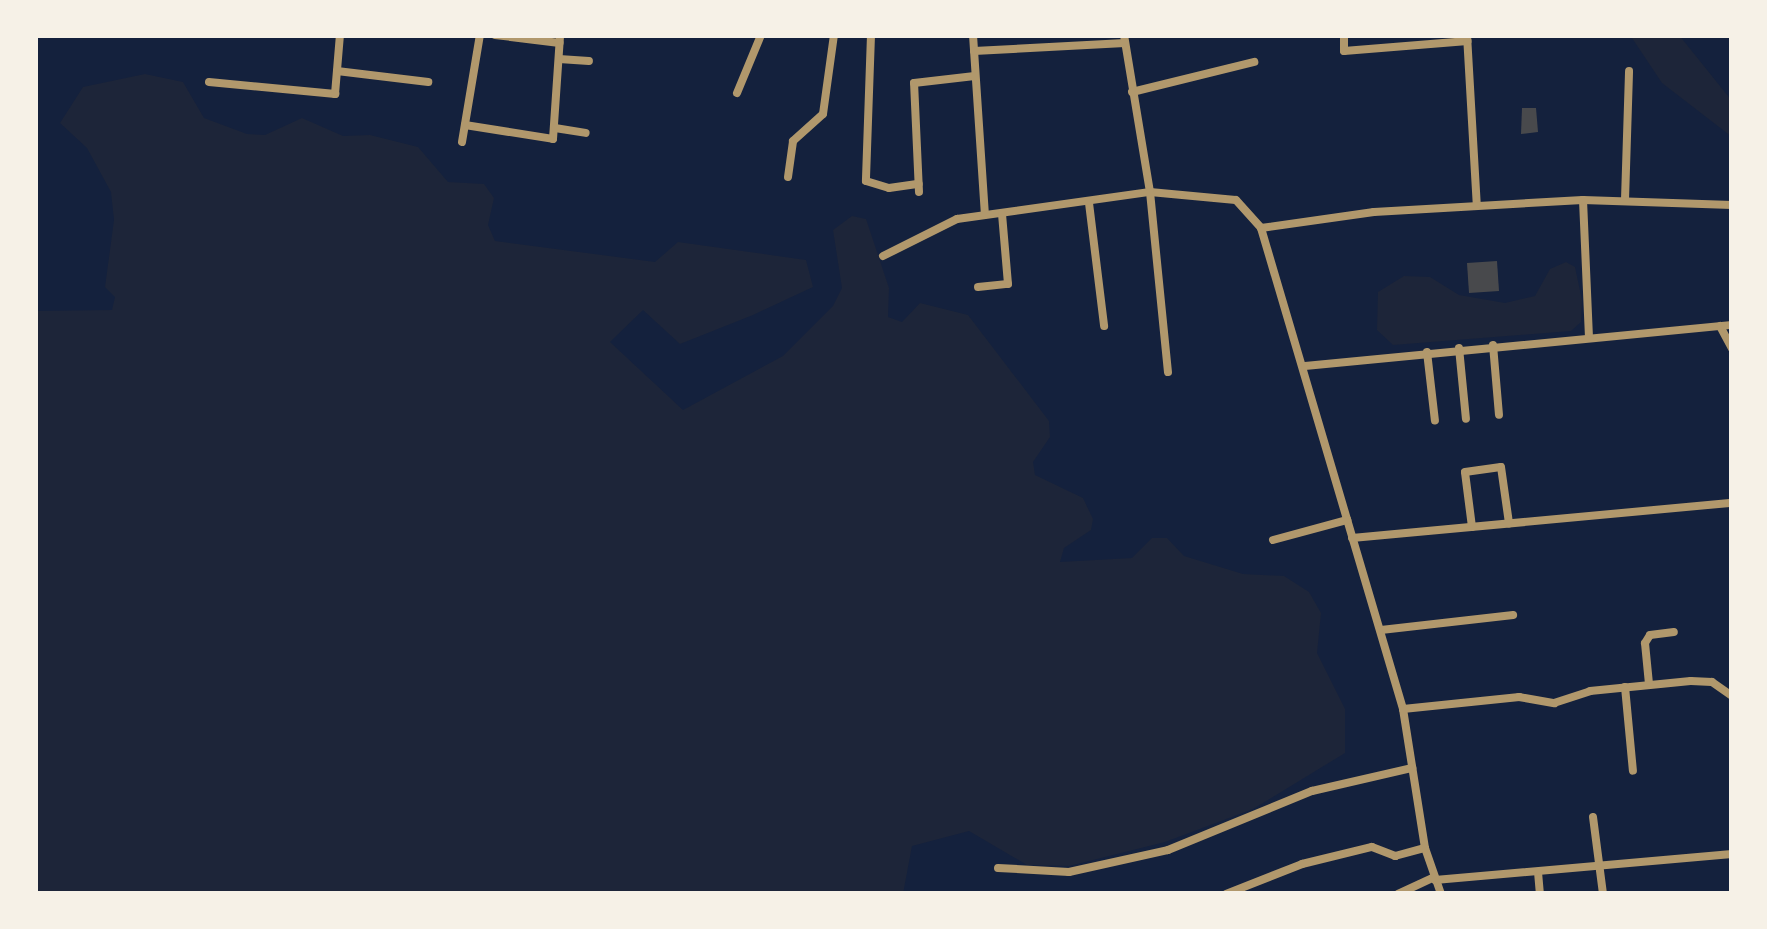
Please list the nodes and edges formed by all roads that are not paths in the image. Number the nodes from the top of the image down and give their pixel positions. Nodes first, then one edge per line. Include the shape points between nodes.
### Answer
1 (340, 35) edge
2 (480, 35) edge
3 (495, 35) edge
4 (761, 35) edge
5 (834, 35) edge
6 (872, 35) edge
7 (972, 35) edge
8 (1344, 35) edge
9 (1468, 38) edge
10 (560, 39) edge
11 (1125, 39) edge
12 (974, 51) junction
13 (560, 60) junction
14 (589, 61) dead end
15 (1254, 62) dead end
16 (1628, 71) dead end
17 (337, 72) junction
18 (975, 76) junction
19 (209, 82) dead end
20 (428, 82) dead end
21 (1132, 92) junction
22 (736, 94) dead end
23 (465, 126) junction
24 (555, 128) junction
25 (586, 133) dead end
26 (462, 142) dead end
27 (788, 177) dead end
28 (1150, 192) junction
29 (1583, 200) junction
30 (1625, 200) junction
31 (1089, 203) junction
32 (1732, 205) edge
33 (1476, 206) junction
34 (1002, 214) junction
35 (985, 215) junction
36 (1262, 228) junction
37 (883, 256) dead end
38 (978, 287) dead end
39 (1104, 326) dead end
40 (1720, 326) junction
41 (1732, 326) edge
42 (1589, 338) junction
43 (1493, 345) junction
44 (1458, 348) junction
45 (1732, 349) edge
46 (1427, 352) junction
47 (1305, 366) junction
48 (1168, 372) dead end
49 (1499, 415) dead end
50 (1466, 419) dead end
51 (1434, 421) dead end
52 (1732, 503) edge
53 (1347, 520) junction
54 (1509, 523) junction
55 (1472, 526) junction
56 (1352, 538) junction
57 (1274, 540) dead end
58 (1513, 615) dead end
59 (1381, 630) junction
60 (1674, 632) dead end
61 (1649, 684) junction
62 (1625, 687) junction
63 (1732, 696) edge
64 (1403, 709) junction
65 (1412, 768) junction
66 (1633, 771) dead end
67 (1593, 817) dead end
68 (1425, 848) junction
69 (1732, 854) edge
70 (1600, 866) junction
71 (998, 868) dead end
72 (1538, 872) junction
73 (1435, 879) junction
74 (1226, 894) edge
75 (1398, 894) edge
76 (1441, 894) edge
77 (1540, 894) edge
78 (1603, 894) edge

1 - 17 street
2 - 23 street
3 - 10 street
4 - 22 street
5 - 27 street via 823,114 793,141
6 - 18 street via 866,181 919,188 914,83
7 - 12 street
8 - 9 street via 1344,52
9 - 33 street
10 - 13 street
11 - 12 street
11 - 21 street
12 - 18 street
13 - 14 street
13 - 24 street
15 - 21 street
16 - 30 street
17 - 19 street via 335,94
17 - 20 street
18 - 35 street
21 - 28 street
23 - 24 street via 553,139
23 - 26 street
24 - 25 street
28 - 31 street
28 - 36 street via 1236,200
28 - 48 street
29 - 30 street
29 - 33 street
29 - 42 street
30 - 32 street
31 - 34 street
31 - 39 street
33 - 36 street
34 - 35 street
34 - 38 street via 1008,284
35 - 37 street via 957,220
36 - 47 street
40 - 41 street
40 - 42 street
40 - 45 street
42 - 43 street
43 - 44 street
43 - 49 street
44 - 46 street
44 - 50 street
46 - 47 street
46 - 51 street
47 - 53 street
52 - 54 street
53 - 56 street
53 - 57 street
54 - 55 street
54 - 55 street via 1501,467 1465,472
55 - 56 street
56 - 59 street
58 - 59 street
59 - 64 street
60 - 61 street via 1650,635 1645,643
61 - 62 street
61 - 63 street via 1712,682
62 - 64 street via 1554,703 1519,697
62 - 66 street
64 - 65 street
65 - 68 street
65 - 71 street via 1327,786 1168,850 1068,872
67 - 70 street
68 - 73 street
68 - 74 street via 1395,856 1378,847 1354,851
69 - 70 street
70 - 72 street
70 - 78 street
72 - 73 street
72 - 77 street
73 - 75 street
73 - 76 street

